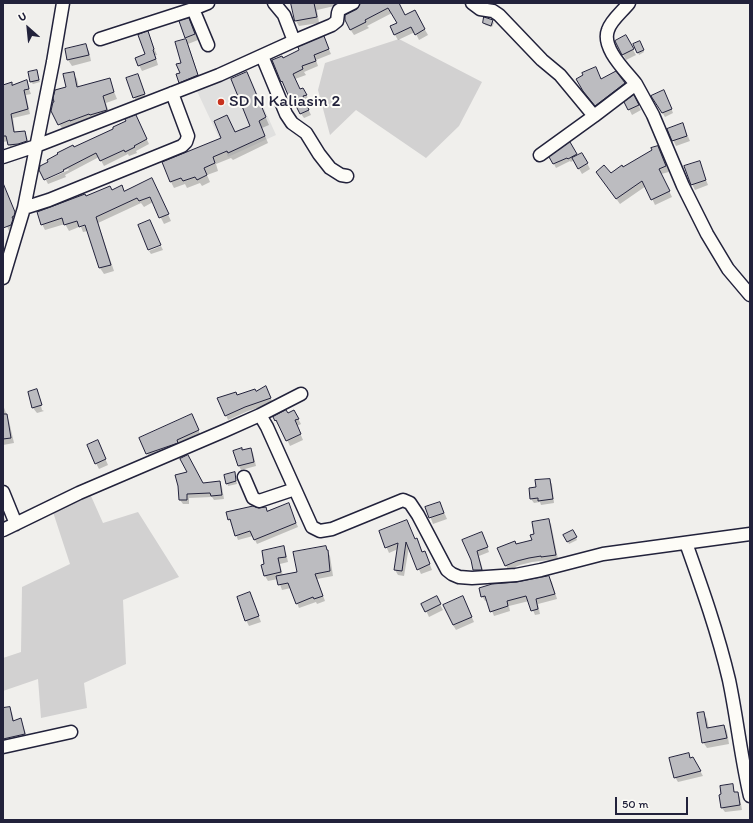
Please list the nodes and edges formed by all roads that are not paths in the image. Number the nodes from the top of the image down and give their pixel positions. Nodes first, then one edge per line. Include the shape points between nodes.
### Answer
1 (63, 3) edge
2 (208, 3) edge
3 (274, 3) edge
4 (353, 3) edge
5 (472, 3) edge
6 (629, 3) edge
7 (193, 9) junction
8 (100, 39) dead end
9 (294, 41) junction
10 (208, 45) dead end
11 (262, 56) junction
12 (636, 84) junction
13 (172, 93) junction
14 (594, 116) junction
15 (36, 146) junction
16 (540, 155) dead end
17 (3, 157) edge
18 (347, 176) dead end
19 (24, 208) junction
20 (3, 278) edge
21 (750, 295) edge
22 (301, 394) dead end
23 (260, 414) junction
24 (244, 477) dead end
25 (294, 490) junction
26 (3, 492) edge
27 (16, 524) junction
28 (3, 530) edge
29 (750, 534) edge
30 (686, 543) junction
31 (71, 732) dead end
32 (3, 747) edge
33 (750, 796) edge

1 - 15 street
2 - 7 street
3 - 9 street via 284,15
4 - 9 street via 339,10 338,21 332,25
5 - 14 street via 499,16 560,75
6 - 12 street via 608,29 607,42
7 - 8 street
7 - 10 street
9 - 11 street
11 - 13 street
11 - 18 street via 292,123 306,133 330,168
12 - 14 street
12 - 21 street via 653,115 683,186 707,234 728,269
13 - 15 street
13 - 19 street via 188,136 182,146
14 - 16 street
15 - 17 street
15 - 19 street
19 - 20 street
22 - 23 street
23 - 25 street
23 - 27 street via 79,493
24 - 25 street via 253,498 259,501
25 - 30 street via 312,527 320,531 332,529 403,500 410,503 444,566 459,577 516,575 603,554
26 - 27 street
27 - 28 street
29 - 30 street
30 - 33 street via 722,655 737,718
31 - 32 street

